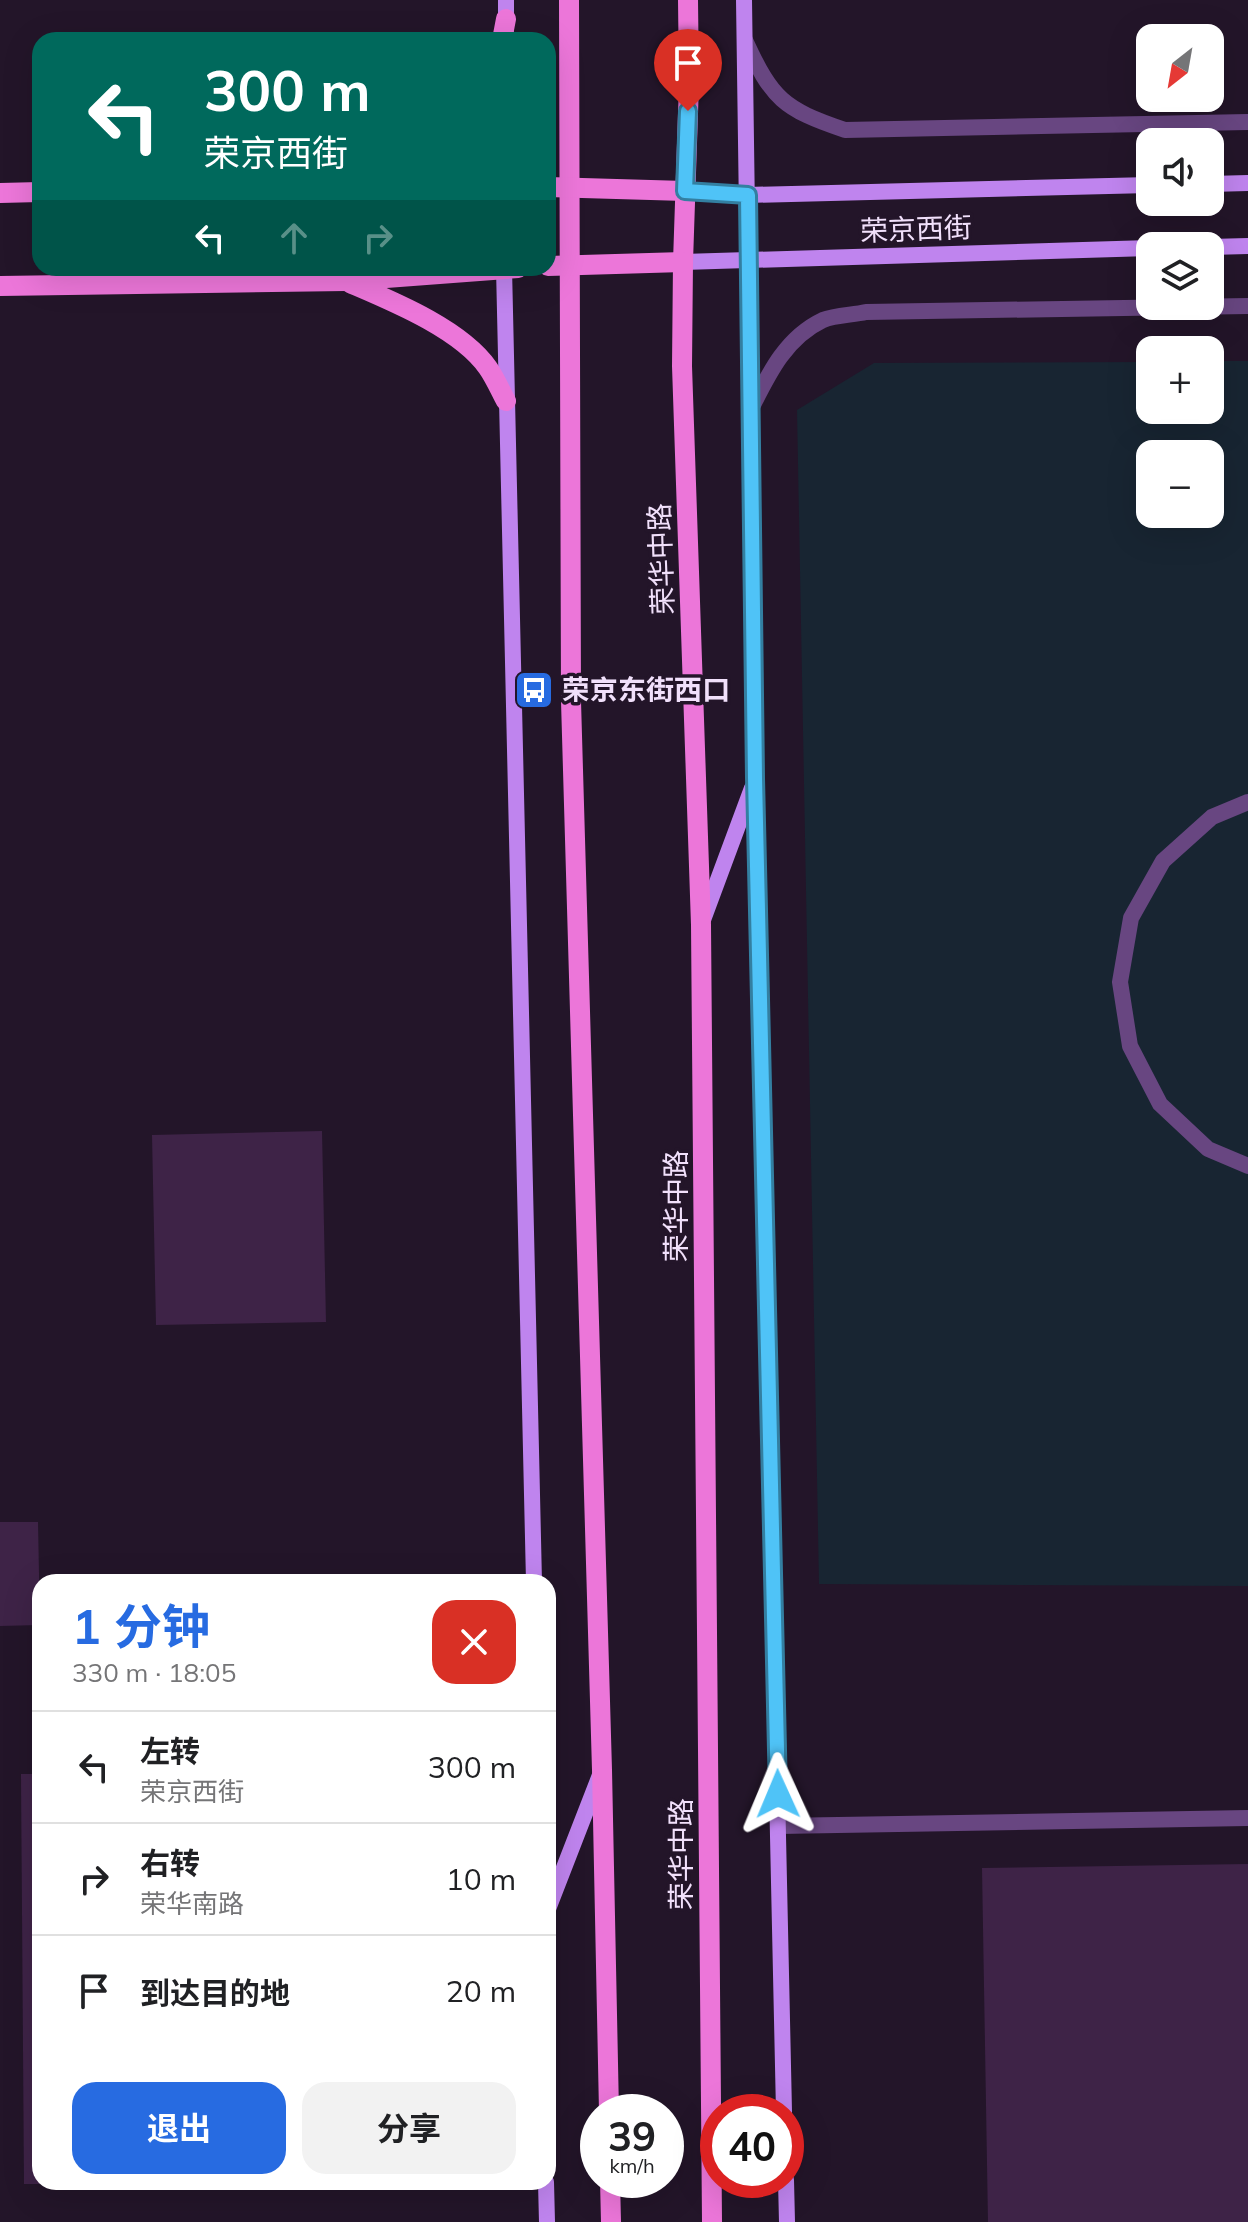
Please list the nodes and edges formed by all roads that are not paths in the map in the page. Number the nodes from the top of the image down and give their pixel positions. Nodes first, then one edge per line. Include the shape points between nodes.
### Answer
1 (569, 0) edge
2 (688, 0) edge
3 (744, 0) edge
4 (745, 40) junction
5 (1248, 122) edge
6 (1248, 183) edge
7 (1224, 184) edge
8 (1136, 185) edge
9 (556, 187) edge
10 (569, 187) junction
11 (685, 191) junction
12 (32, 192) edge
13 (0, 193) edge
14 (748, 195) junction
15 (1248, 246) edge
16 (1224, 247) edge
17 (1136, 248) edge
18 (750, 260) junction
19 (683, 262) junction
20 (558, 265) edge
21 (407, 276) edge
22 (504, 276) edge
23 (346, 281) junction
24 (0, 286) edge
25 (1248, 306) edge
26 (506, 401) junction
27 (750, 411) junction
28 (755, 778) junction
29 (1248, 802) edge
30 (701, 925) junction
31 (1248, 1166) edge
32 (534, 1574) edge
33 (602, 1770) junction
34 (1248, 1818) edge
35 (778, 1826) junction
36 (556, 1888) edge
37 (609, 2094) edge
38 (784, 2094) edge
39 (546, 2190) edge
40 (610, 2198) edge
41 (786, 2198) edge
42 (547, 2222) edge
43 (611, 2222) edge
44 (712, 2222) edge
45 (787, 2222) edge

1 - 10 main road
2 - 11 main road, 荣华中路
3 - 4 street
4 - 5 street via 779,99 845,130
4 - 14 street
6 - 7 street
8 - 14 street, 荣京西街
9 - 10 main road
10 - 11 main road
10 - 20 main road
11 - 14 street, 荣京西街
11 - 19 main road, 荣华中路
12 - 13 main road
14 - 18 street
15 - 16 street
17 - 18 street, 荣京西街
18 - 19 street, 荣京西街
18 - 27 street
19 - 20 main road
19 - 30 main road, 荣华中路
20 - 33 main road
21 - 23 main road
22 - 26 street
23 - 24 main road
23 - 26 main road via 421,315 464,344 487,366
25 - 27 street via 866,312 825,319 786,347
26 - 32 street
27 - 28 street
28 - 30 street
28 - 35 street
29 - 31 street via 1212,817 1163,861 1131,918 1120,982 1130,1046 1160,1104 1208,1149
30 - 44 main road, 荣华中路
33 - 36 street
33 - 37 main road
34 - 35 street
35 - 38 street
39 - 42 street
40 - 43 main road
41 - 45 street

